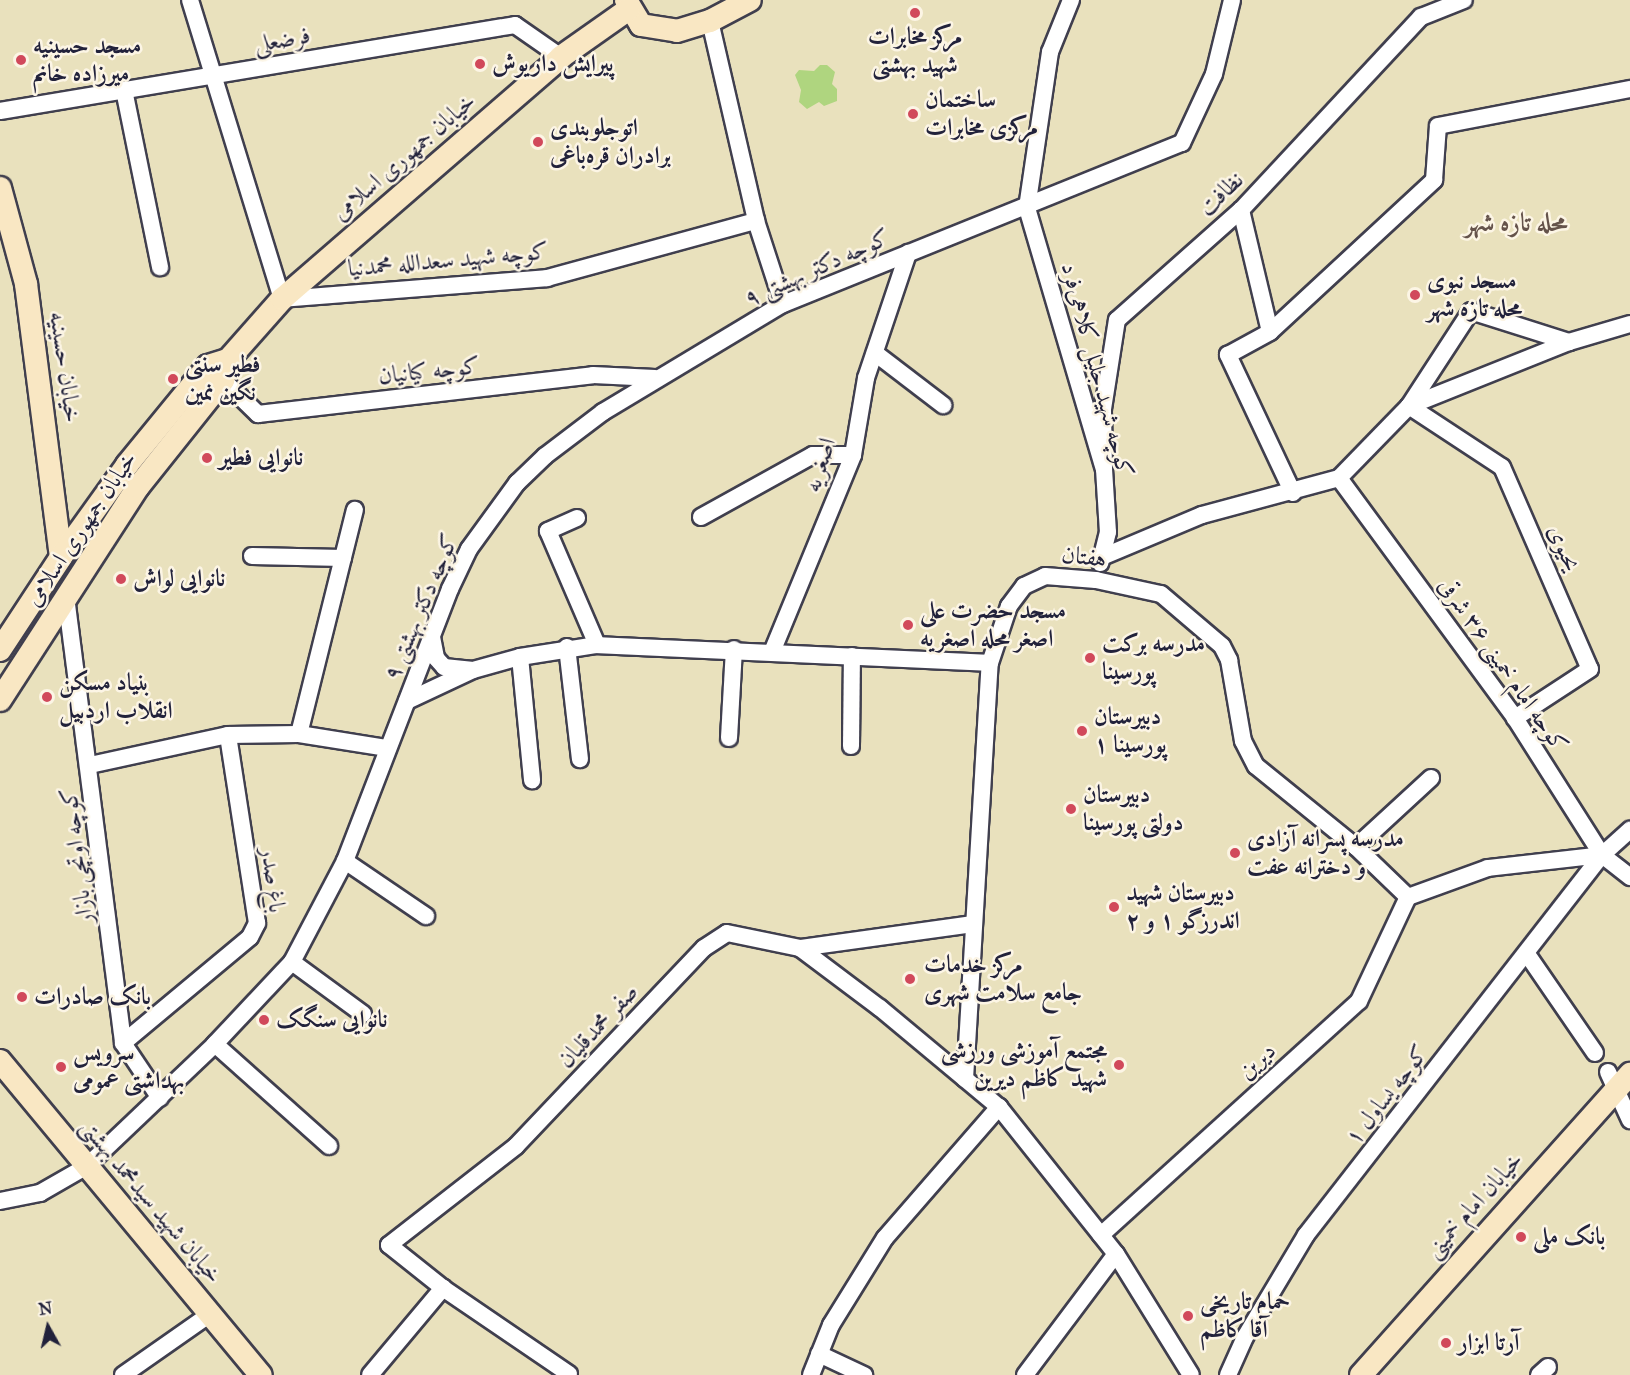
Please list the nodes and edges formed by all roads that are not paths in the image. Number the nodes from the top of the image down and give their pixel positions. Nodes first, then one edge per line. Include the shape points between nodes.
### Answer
1 (190, 0) edge
2 (750, 0) edge
3 (1071, 0) edge
4 (1232, 0) edge
5 (1464, 0) edge
6 (628, 5) edge
7 (710, 21) junction
8 (561, 57) junction
9 (214, 76) junction
10 (1630, 89) edge
11 (124, 90) junction
12 (0, 111) edge
13 (0, 188) edge
14 (1027, 208) junction
15 (1241, 210) junction
16 (756, 221) junction
17 (908, 253) junction
18 (160, 267) dead end
19 (282, 299) junction
20 (783, 304) junction
21 (1630, 324) edge
22 (1270, 332) junction
23 (1569, 342) junction
24 (875, 353) junction
25 (226, 370) junction
26 (655, 378) junction
27 (944, 405) dead end
28 (1409, 406) junction
29 (853, 455) junction
30 (1104, 469) junction
31 (1339, 478) junction
32 (1293, 493) junction
33 (355, 510) dead end
34 (701, 517) dead end
35 (577, 518) dead end
36 (252, 556) dead end
37 (60, 557) junction
38 (1102, 557) junction
39 (343, 558) junction
40 (1096, 580) junction
41 (66, 597) junction
42 (432, 636) junction
43 (597, 645) junction
44 (567, 647) junction
45 (734, 649) junction
46 (0, 650) edge
47 (772, 652) junction
48 (852, 656) junction
49 (520, 657) junction
50 (990, 663) junction
51 (473, 670) junction
52 (0, 700) edge
53 (407, 700) junction
54 (1515, 718) junction
55 (228, 735) junction
56 (299, 735) junction
57 (729, 738) dead end
58 (851, 746) dead end
59 (386, 748) junction
60 (580, 759) dead end
61 (90, 765) junction
62 (1431, 778) dead end
63 (532, 780) dead end
64 (1630, 830) edge
65 (1356, 847) junction
66 (1602, 855) junction
67 (345, 861) junction
68 (1630, 877) edge
69 (1408, 897) junction
70 (426, 916) dead end
71 (972, 924) junction
72 (800, 948) junction
73 (1527, 954) junction
74 (292, 962) junction
75 (363, 1014) dead end
76 (123, 1043) junction
77 (215, 1044) junction
78 (1595, 1053) dead end
79 (0, 1060) edge
80 (965, 1079) junction
81 (1618, 1079) edge
82 (160, 1098) junction
83 (999, 1107) junction
84 (1630, 1120) edge
85 (329, 1146) dead end
86 (87, 1166) junction
87 (0, 1201) edge
88 (1101, 1234) junction
89 (1116, 1254) junction
90 (443, 1288) junction
91 (210, 1314) junction
92 (819, 1354) junction
93 (569, 1374) edge
94 (123, 1375) edge
95 (261, 1375) edge
96 (370, 1375) edge
97 (811, 1375) edge
98 (864, 1375) edge
99 (1025, 1375) edge
100 (1191, 1375) edge
101 (1228, 1375) edge
102 (1361, 1375) edge

1 - 9 street
2 - 7 main road
3 - 14 street via 1050,52
4 - 14 street, کوچه دکتر بهشتی ۹ via 1214,74 1182,143
5 - 15 street, نظافت via 1421,18
6 - 7 main road via 641,25 658,30 677,31
6 - 8 main road, خیابان جمهوری اسلامی
7 - 16 street
8 - 9 street, فرضعلی via 515,25
8 - 19 main road, خیابان جمهوری اسلامی
9 - 11 street, فرضعلی
9 - 19 street
10 - 22 street via 1438,126 1434,180
11 - 12 street, فرضعلی
11 - 18 street
13 - 37 main road, خیابان حسینیه via 26,284
14 - 17 street, کوچه دکتر بهشتی ۹
14 - 30 street, کوچه شهید جلیل کلاهی‌فرد
15 - 22 street
15 - 30 street, نظافت via 1117,320 1103,409
16 - 19 street, کوچه شهید سعدالله محمدنیا via 547,278
16 - 20 street
17 - 20 street, کوچه دکتر بهشتی ۹
17 - 24 street, اصغریه
19 - 25 main road, خیابان جمهوری اسلامی
20 - 26 street, کوچه دکتر بهشتی ۹
21 - 23 street
22 - 32 street via 1228,355
23 - 28 street
23 - 28 street via 1471,311
24 - 27 street
24 - 29 street, اصغریه via 855,426
25 - 26 street, کوچه کیانیان via 258,414 593,375
25 - 37 main road, خیابان جمهوری اسلامی via 208,366 127,465
25 - 41 main road, خیابان جمهوری اسلامی via 138,487
26 - 42 street, کوچه دکتر بهشتی ۹ via 545,456 517,483 469,549
28 - 31 street
28 - 54 street, یحیوی via 1502,467 1590,669
29 - 34 street via 813,455
29 - 47 street, اصغریه
30 - 38 street, کوچه شهید جلیل کلاهی‌فرد via 1108,532
31 - 32 street
31 - 54 street, کوچه امام خمینی ۳۶ شرقی
32 - 38 street via 1202,515
33 - 39 street
35 - 43 street via 548,531
36 - 39 street
37 - 46 main road, خیابان جمهوری اسلامی
38 - 40 street, کوچه شهید جلیل کلاهی‌فرد
39 - 56 street
40 - 50 street, هفتان via 1045,576 1024,586 1010,606
40 - 65 street, هفتان via 1161,594 1222,646 1229,660 1248,756
41 - 52 main road, خیابان جمهوری اسلامی
41 - 61 street, کوچه اوتچی بازار
42 - 51 street via 436,658 444,667
42 - 53 street, کوچه دکتر بهشتی ۹
43 - 44 street
43 - 45 street
44 - 49 street
44 - 60 street
45 - 47 street
45 - 57 street
47 - 48 street
48 - 50 street
48 - 58 street
49 - 51 street
49 - 63 street
50 - 71 street, هفتان
51 - 53 street
53 - 59 street, کوچه دکتر بهشتی ۹
54 - 66 street, کوچه امام خمینی ۳۶ شرقی
55 - 56 street
55 - 61 street
55 - 76 street, باغ صدر via 257,923 250,937
56 - 59 street
59 - 67 street, کوچه دکتر بهشتی ۹
61 - 76 street, کوچه اوتچی بازار
62 - 65 street
64 - 66 street, کوچه یساول ۱
65 - 69 street, هفتان
66 - 68 street, کوچه امام خمینی ۳۶ شرقی
66 - 69 street via 1488,868
66 - 73 street, کوچه یساول ۱
67 - 70 street
67 - 74 street, کوچه دکتر بهشتی ۹
69 - 88 street, دیرین via 1359,1001
71 - 72 street
71 - 80 street, هفتان
72 - 80 street, صفر محمدقلیان
72 - 90 street, صفر محمدقلیان via 727,933 704,948 516,1146 389,1245
73 - 78 street
73 - 101 street, کوچه یساول ۱ via 1306,1235 1245,1337
74 - 75 street
74 - 77 street, کوچه دکتر بهشتی ۹
76 - 82 street, کوچه اوتچی بازار
77 - 82 street, کوچه دکتر بهشتی ۹
77 - 85 street
79 - 86 main road, خیابان شهید سیدمحمد بهشتی
80 - 83 street, صفر محمدقلیان
81 - 84 street
81 - 102 main road, خیابان امام خمینی
82 - 86 street, کوچه دکتر بهشتی ۹
83 - 88 street, صفر محمدقلیان
83 - 92 street via 885,1238 831,1325
86 - 87 street, کوچه دکتر بهشتی ۹ via 40,1193
86 - 91 main road, خیابان شهید سیدمحمد بهشتی
88 - 89 street, صفر محمدقلیان
89 - 99 street
89 - 100 street, صفر محمدقلیان
90 - 93 street
90 - 96 street
91 - 94 street
91 - 95 main road, خیابان شهید سیدمحمد بهشتی
92 - 97 street
92 - 98 street

